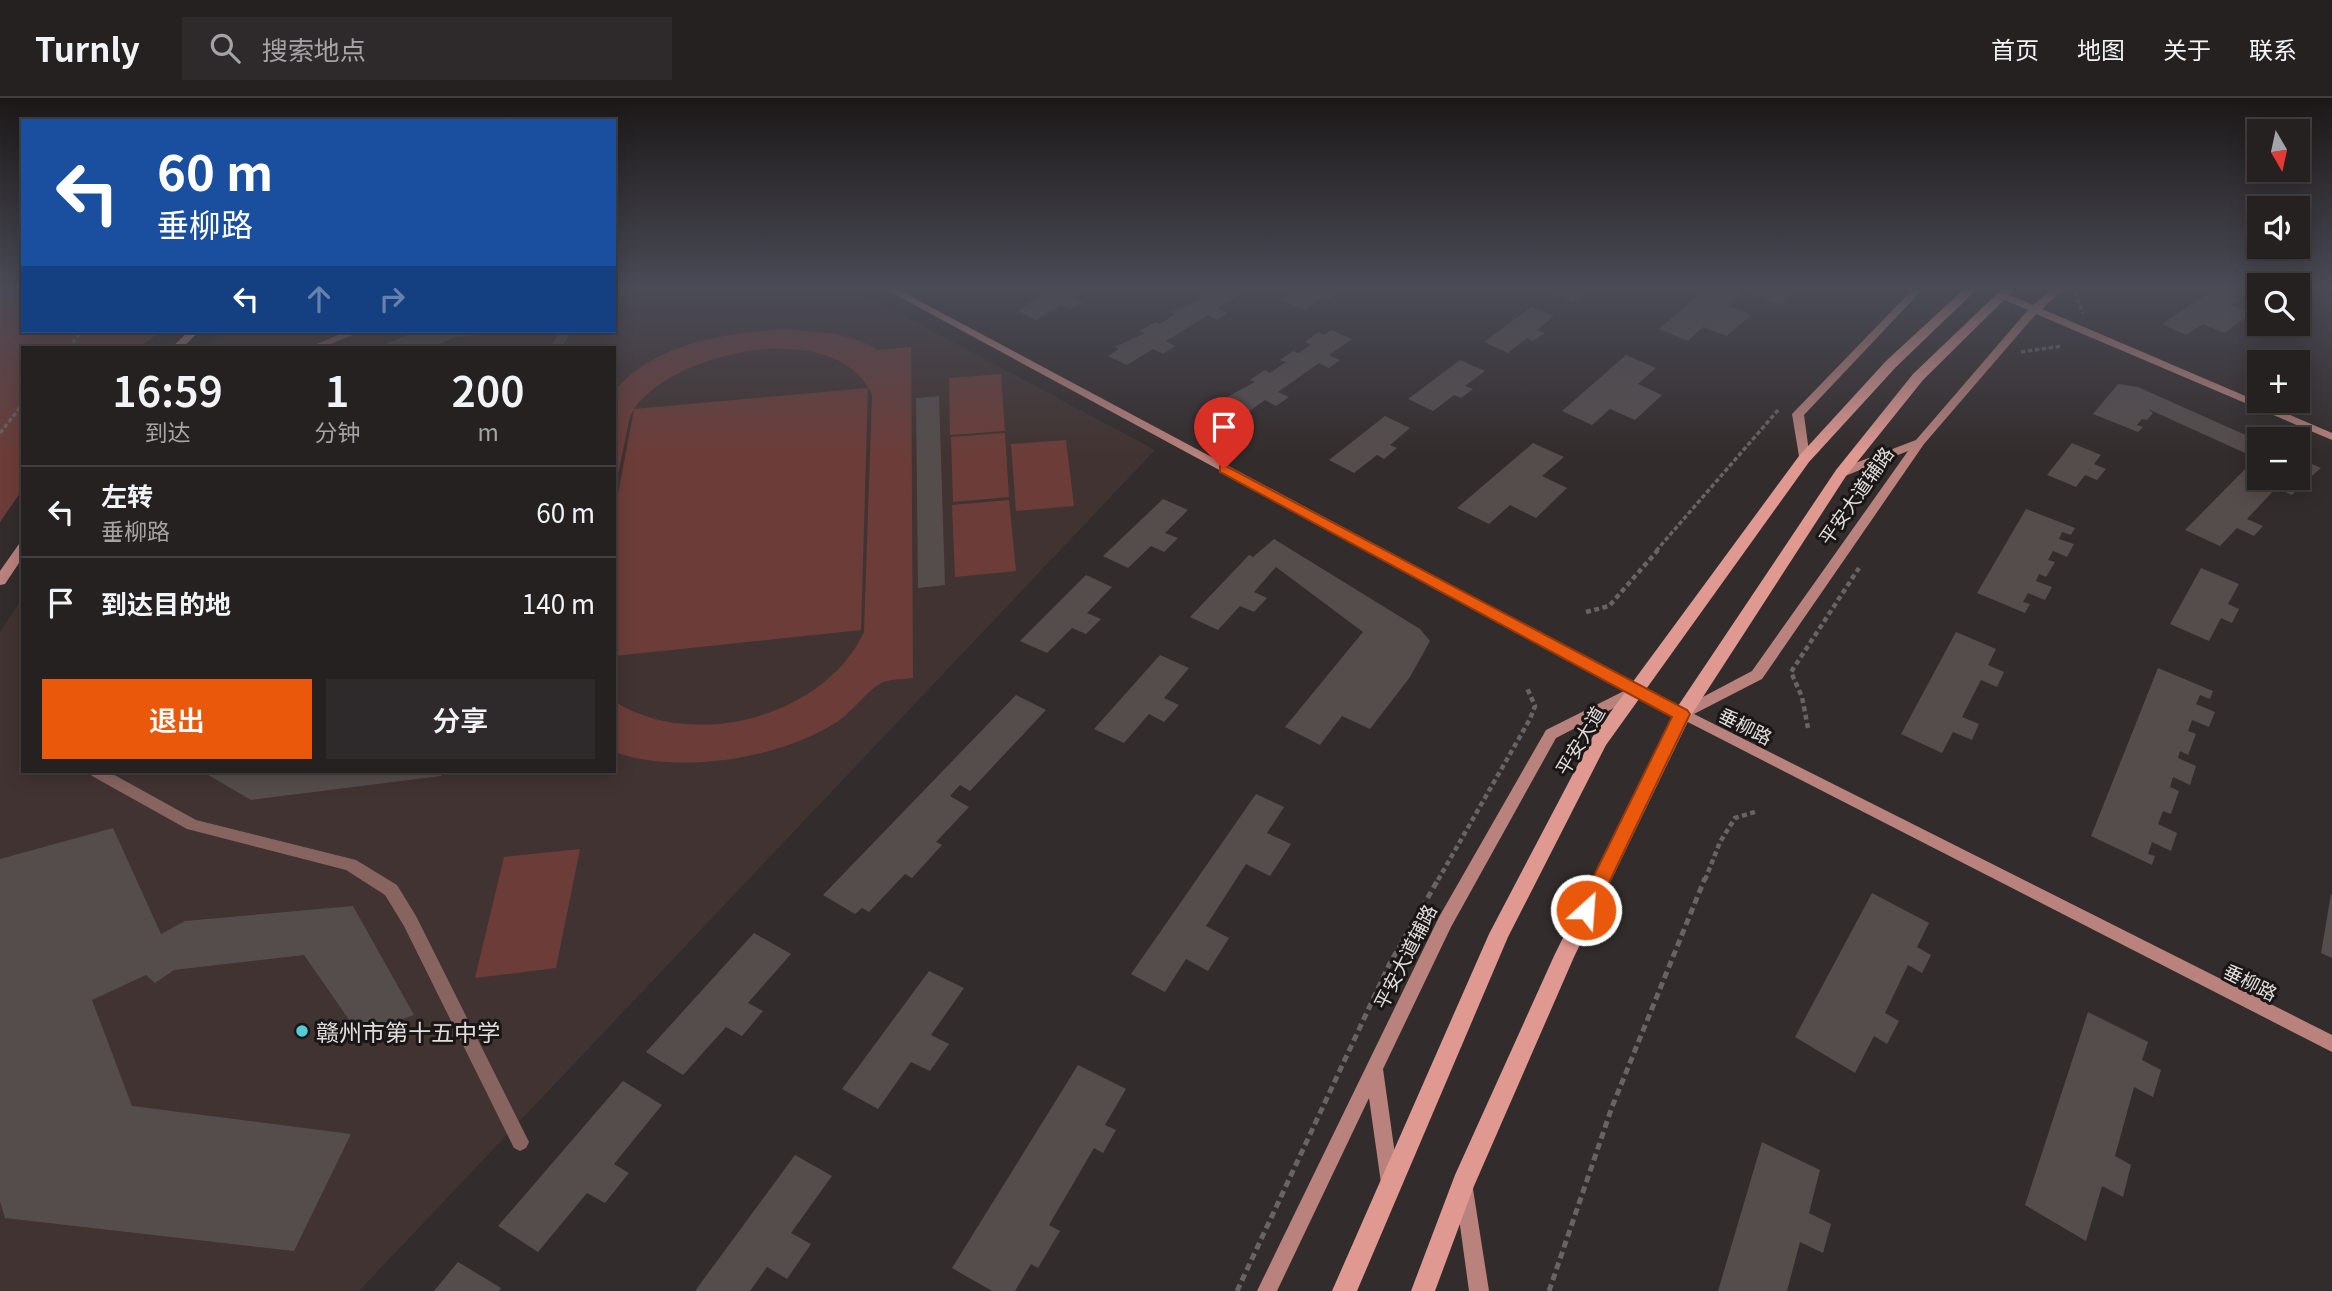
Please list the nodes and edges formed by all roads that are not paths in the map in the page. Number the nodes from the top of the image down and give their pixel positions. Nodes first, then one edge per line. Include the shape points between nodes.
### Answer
1 (993, 345) edge
2 (1865, 345) edge
3 (1912, 345) edge
4 (1951, 345) edge
5 (2004, 345) edge
6 (2115, 345) edge
7 (2332, 438) edge
8 (1920, 442) junction
9 (1804, 459) junction
10 (1841, 473) junction
11 (21, 550) edge
12 (0, 581) edge
13 (1637, 691) junction
14 (1682, 714) junction
15 (99, 773) edge
16 (2332, 1044) edge
17 (1374, 1067) junction
18 (520, 1142) dead end
19 (1463, 1183) junction
20 (1391, 1184) junction
21 (1267, 1291) edge
22 (1345, 1291) edge
23 (1423, 1291) edge
24 (1479, 1291) edge

1 - 13 street, 垂柳路
2 - 9 street via 1798,414
3 - 9 main road, 平安大道
4 - 10 main road via 1918,377
5 - 8 street, 平安大道辅路
6 - 7 street
8 - 10 street
8 - 14 street, 平安大道辅路 via 1757,675
9 - 13 main road, 平安大道
10 - 14 main road
11 - 12 street
13 - 14 street, 垂柳路
13 - 17 street, 平安大道辅路 via 1551,734 1445,922
13 - 20 main road, 平安大道 via 1599,741 1499,934
14 - 16 street, 垂柳路
14 - 19 main road via 1564,956
15 - 18 lane via 192,825 350,865 390,890 410,921
17 - 20 street
17 - 21 street, 平安大道辅路
19 - 23 main road
19 - 24 street
20 - 22 main road, 平安大道

